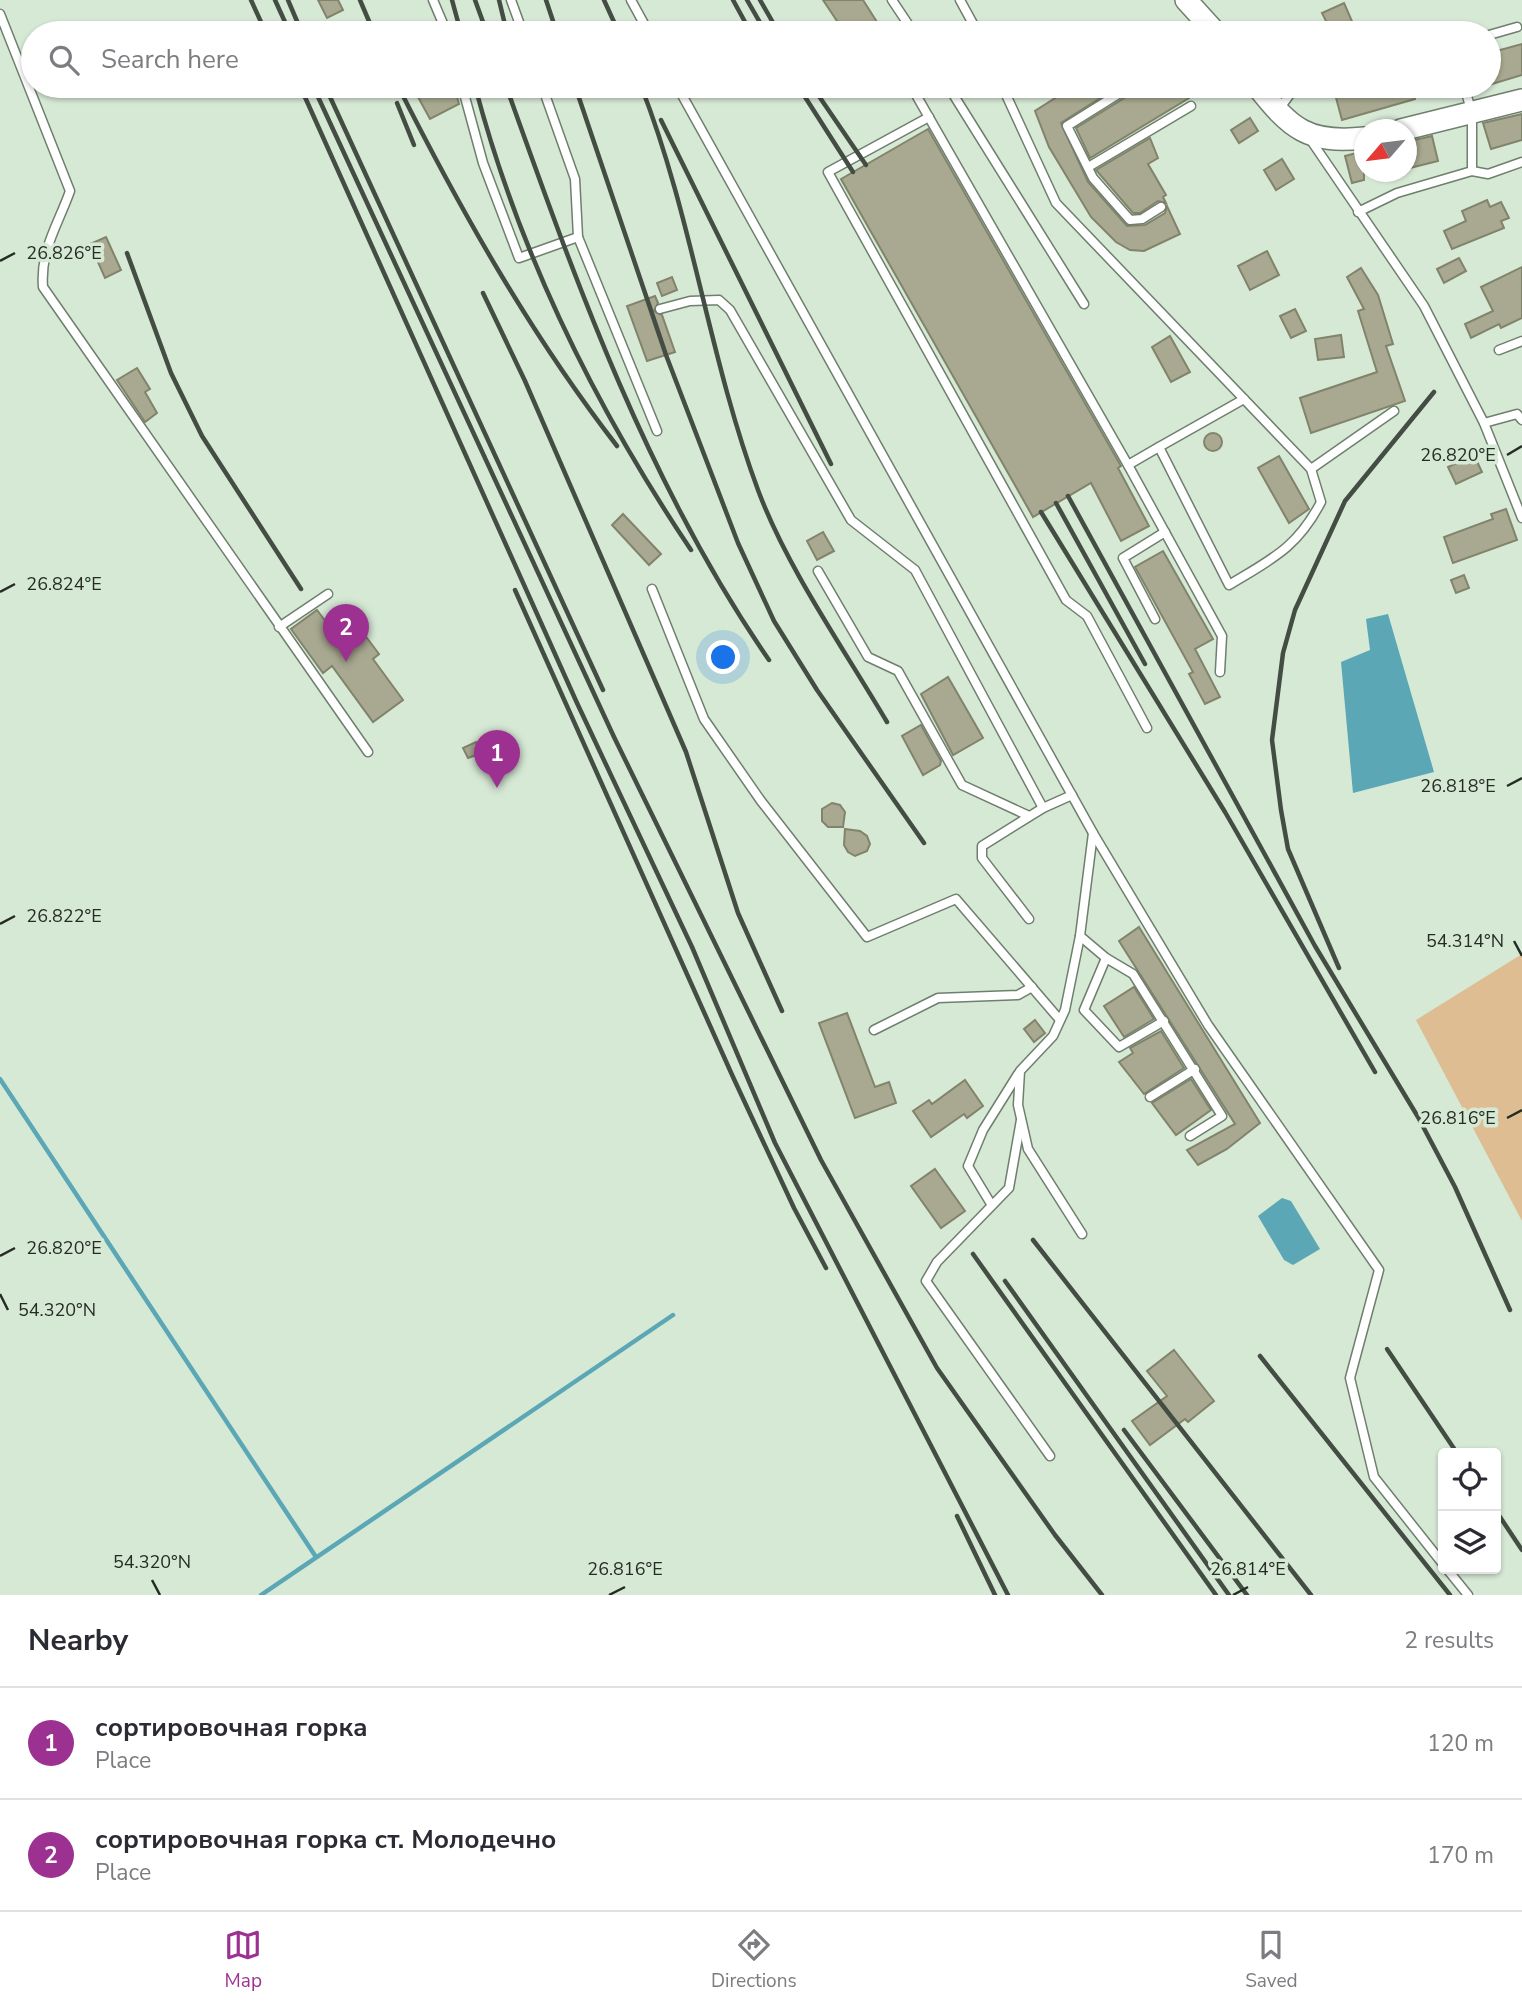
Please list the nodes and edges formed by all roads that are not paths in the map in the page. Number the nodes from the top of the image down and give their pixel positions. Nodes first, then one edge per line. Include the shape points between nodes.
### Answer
1 (433, 0) edge
2 (511, 0) edge
3 (631, 0) edge
4 (892, 0) edge
5 (960, 0) edge
6 (1186, 0) edge
7 (0, 15) edge
8 (442, 21) edge
9 (519, 21) edge
10 (642, 21) edge
11 (906, 21) edge
12 (971, 21) edge
13 (1205, 21) edge
14 (1517, 27) dead end
15 (1501, 32) edge
16 (21, 68) edge
17 (33, 98) edge
18 (465, 98) edge
19 (546, 98) edge
20 (684, 98) edge
21 (918, 98) edge
22 (955, 98) edge
23 (1008, 98) edge
24 (1111, 98) edge
25 (1267, 98) edge
26 (1287, 98) edge
27 (1468, 98) edge
28 (1522, 100) edge
29 (1191, 106) dead end
30 (1278, 111) junction
31 (1472, 113) junction
32 (929, 117) junction
33 (1417, 126) edge
34 (1306, 134) junction
35 (1354, 139) edge
36 (1522, 162) edge
37 (1090, 166) junction
38 (1472, 171) junction
39 (1161, 207) dead end
40 (1358, 212) junction
41 (578, 237) junction
42 (1084, 304) dead end
43 (660, 309) dead end
44 (1522, 341) edge
45 (1499, 350) dead end
46 (1244, 399) junction
47 (1394, 411) dead end
48 (1522, 420) edge
49 (1484, 423) junction
50 (657, 431) dead end
51 (1159, 447) junction
52 (1128, 465) junction
53 (1311, 470) junction
54 (1522, 518) edge
55 (1165, 532) junction
56 (818, 571) dead end
57 (652, 589) dead end
58 (328, 594) dead end
59 (1155, 619) dead end
60 (279, 627) junction
61 (1220, 673) dead end
62 (1147, 728) dead end
63 (368, 752) dead end
64 (1072, 795) junction
65 (1043, 808) junction
66 (1029, 816) junction
67 (1093, 832) junction
68 (1029, 919) dead end
69 (1080, 936) junction
70 (1106, 958) junction
71 (1032, 987) junction
72 (1060, 1020) junction
73 (1164, 1021) junction
74 (874, 1030) dead end
75 (1195, 1069) junction
76 (1020, 1071) junction
77 (1150, 1097) dead end
78 (1021, 1120) junction
79 (1190, 1136) dead end
80 (991, 1205) junction
81 (1082, 1234) dead end
82 (1050, 1456) dead end
83 (1438, 1558) edge
84 (1451, 1574) edge
85 (1468, 1595) edge

1 - 8 lane
2 - 9 lane
3 - 10 lane
4 - 11 lane
5 - 12 lane
6 - 13 main road
7 - 16 lane
14 - 15 lane
17 - 60 lane via 70,191 48,239 41,266 43,288
18 - 41 lane via 483,163 519,258
19 - 41 lane via 575,179
20 - 64 lane
21 - 32 lane
22 - 42 lane
23 - 46 lane via 1056,203
24 - 37 lane via 1067,125
25 - 30 main road
26 - 30 lane
27 - 31 lane
28 - 31 main road
29 - 37 lane
30 - 34 main road
31 - 33 main road
31 - 38 lane
32 - 52 lane
32 - 62 lane via 828,172 1066,600 1087,616
34 - 35 main road via 1334,141
34 - 40 lane
36 - 38 lane via 1488,174
37 - 39 lane via 1093,178 1130,220 1142,219
38 - 40 lane via 1397,193
40 - 49 lane via 1424,306
41 - 50 lane
43 - 65 lane via 719,300 730,310 851,520 915,570
44 - 45 lane
46 - 51 lane
46 - 53 lane
47 - 53 lane
48 - 49 lane via 1517,414
49 - 54 lane
51 - 52 lane
51 - 53 lane via 1229,585 1286,551 1308,526 1321,502
52 - 55 lane
55 - 59 lane via 1122,558
55 - 61 lane via 1222,636
56 - 66 lane via 868,657 898,671 962,785
57 - 71 lane via 704,719 867,937 957,899
58 - 60 lane
60 - 63 lane
64 - 65 lane
64 - 67 lane
65 - 66 lane
66 - 68 lane via 982,845 982,858
67 - 69 lane
67 - 83 lane via 1208,1024 1379,1270 1350,1378 1374,1477
69 - 70 lane
69 - 72 lane
70 - 73 lane via 1133,974
70 - 73 lane via 1084,1010 1119,1047
71 - 72 lane
71 - 74 lane via 1018,995 938,998
72 - 76 lane via 1053,1036
73 - 75 lane
75 - 77 lane
75 - 79 lane via 1222,1116
76 - 78 lane
76 - 80 lane via 983,1129 968,1166
78 - 80 lane via 1009,1188
78 - 81 lane via 1028,1149
80 - 82 lane via 937,1262 926,1281
84 - 85 lane

